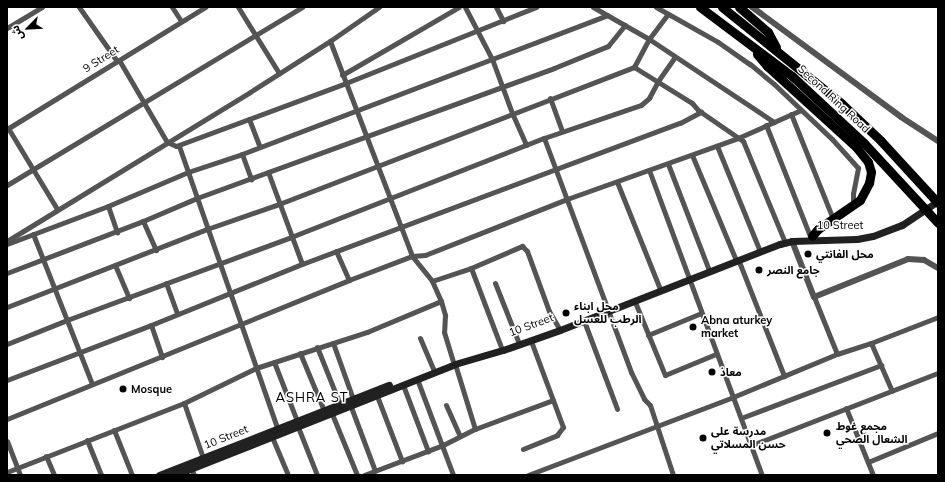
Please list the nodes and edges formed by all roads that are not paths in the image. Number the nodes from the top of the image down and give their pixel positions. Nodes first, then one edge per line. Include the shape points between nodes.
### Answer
1 (42, 7) edge
2 (78, 7) edge
3 (172, 7) edge
4 (205, 7) edge
5 (238, 7) edge
6 (302, 7) edge
7 (459, 7) edge
8 (465, 7) edge
9 (496, 7) edge
10 (536, 7) edge
11 (593, 7) edge
12 (656, 7) edge
13 (700, 7) edge
14 (722, 7) edge
15 (739, 7) edge
16 (752, 7) edge
17 (376, 8) edge
18 (529, 8) edge
19 (668, 14) junction
20 (606, 15) junction
21 (181, 21) junction
22 (503, 21) junction
23 (625, 24) junction
24 (7, 28) edge
25 (478, 32) junction
26 (256, 35) junction
27 (649, 39) junction
28 (330, 41) junction
29 (747, 42) junction
30 (778, 50) junction
31 (675, 57) junction
32 (492, 59) junction
33 (118, 60) junction
34 (634, 67) junction
35 (279, 73) junction
36 (342, 75) junction
37 (658, 81) junction
38 (346, 83) junction
39 (503, 86) junction
40 (550, 98) junction
41 (145, 102) junction
42 (801, 110) junction
43 (356, 111) junction
44 (701, 112) junction
45 (512, 113) junction
46 (791, 114) junction
47 (249, 119) junction
48 (774, 122) junction
49 (766, 125) junction
50 (8, 128) edge
51 (562, 131) junction
52 (366, 136) junction
53 (544, 138) junction
54 (738, 138) junction
55 (938, 141) edge
56 (167, 142) junction
57 (526, 145) junction
58 (179, 146) junction
59 (717, 146) junction
60 (260, 147) junction
61 (242, 154) junction
62 (692, 155) junction
63 (668, 164) junction
64 (378, 166) junction
65 (556, 169) junction
66 (34, 170) junction
67 (649, 170) junction
68 (188, 172) junction
69 (268, 172) junction
70 (251, 179) junction
71 (617, 182) junction
72 (7, 185) edge
73 (197, 198) junction
74 (390, 198) junction
75 (567, 198) junction
76 (938, 202) edge
77 (279, 204) junction
78 (108, 206) junction
79 (853, 207) junction
80 (57, 209) junction
81 (834, 219) junction
82 (143, 221) junction
83 (938, 223) edge
84 (402, 227) junction
85 (207, 229) junction
86 (117, 232) junction
87 (33, 234) junction
88 (291, 236) junction
89 (811, 236) junction
90 (873, 236) junction
91 (788, 240) junction
92 (7, 242) edge
93 (760, 249) junction
94 (156, 250) junction
95 (336, 251) junction
96 (412, 256) junction
97 (43, 259) junction
98 (737, 259) junction
99 (219, 264) junction
100 (302, 264) junction
101 (115, 265) junction
102 (471, 268) junction
103 (938, 268) edge
104 (708, 270) junction
105 (7, 274) edge
106 (688, 279) junction
107 (349, 280) junction
108 (432, 281) junction
109 (166, 283) junction
110 (495, 283) dead end
111 (55, 288) junction
112 (660, 289) junction
113 (230, 293) junction
114 (814, 297) junction
115 (129, 298) junction
116 (441, 301) junction
117 (634, 302) junction
118 (7, 308) edge
119 (608, 310) junction
120 (701, 313) junction
121 (177, 314) junction
122 (938, 317) edge
123 (67, 320) junction
124 (584, 321) junction
125 (242, 324) junction
126 (152, 325) junction
127 (558, 329) junction
128 (648, 336) junction
129 (420, 338) dead end
130 (518, 341) junction
131 (531, 341) junction
132 (333, 343) junction
133 (871, 343) junction
134 (7, 344) edge
135 (317, 347) junction
136 (501, 347) junction
137 (80, 353) junction
138 (300, 353) junction
139 (716, 354) junction
140 (837, 354) junction
141 (162, 357) junction
142 (274, 362) junction
143 (454, 363) junction
144 (881, 365) junction
145 (256, 368) junction
146 (433, 369) junction
147 (938, 373) edge
148 (784, 376) junction
149 (417, 379) junction
150 (7, 380) edge
151 (92, 384) junction
152 (403, 385) junction
153 (892, 391) junction
154 (377, 396) junction
155 (733, 398) junction
156 (353, 399) junction
157 (553, 400) junction
158 (184, 403) junction
159 (446, 404) dead end
160 (341, 407) junction
161 (351, 407) junction
162 (846, 408) junction
163 (617, 410) dead end
164 (328, 414) junction
165 (741, 418) junction
166 (7, 419) edge
167 (298, 424) junction
168 (658, 426) junction
169 (277, 428) junction
170 (475, 429) junction
171 (114, 430) junction
172 (938, 433) edge
173 (460, 436) junction
174 (272, 437) junction
175 (87, 440) junction
176 (7, 441) edge
177 (443, 445) junction
178 (752, 445) junction
179 (523, 449) dead end
180 (428, 451) junction
181 (46, 456) junction
182 (203, 458) junction
183 (402, 461) junction
184 (868, 462) junction
185 (18, 468) junction
186 (192, 469) edge
187 (375, 471) junction
188 (7, 472) edge
189 (20, 475) edge
190 (54, 475) edge
191 (101, 475) edge
192 (132, 475) edge
193 (158, 475) edge
194 (175, 475) edge
195 (288, 475) edge
196 (317, 475) edge
197 (357, 475) edge
198 (364, 475) edge
199 (453, 475) edge
200 (528, 475) edge
201 (673, 475) edge
202 (762, 475) edge
203 (873, 475) edge

1 - 24 street
2 - 33 street
3 - 21 street
4 - 21 street, 9 Street
5 - 26 street
6 - 26 street
7 - 36 street
8 - 25 street
9 - 22 street
10 - 18 street
11 - 20 street
12 - 19 street
13 - 29 highway, Second Ring Road
14 - 30 highway, Second Ring Road
15 - 30 highway via 768,32
16 - 55 street via 901,117
17 - 28 street
18 - 22 street
19 - 27 street
19 - 42 street via 718,42 750,64
20 - 23 street
20 - 32 street
21 - 33 street, 9 Street
22 - 25 street
23 - 27 street
23 - 39 street via 612,43 605,48
25 - 32 street
25 - 38 street
26 - 35 street
26 - 41 street
27 - 31 street
27 - 34 street
28 - 35 street
28 - 36 street
29 - 79 highway via 767,66 863,154 871,172 869,183 863,196
29 - 83 highway, Second Ring Road via 792,76 864,143
30 - 76 highway, Second Ring Road via 881,141
31 - 37 street
31 - 48 street
32 - 39 street
32 - 43 street
33 - 41 street
33 - 50 street, 9 Street
34 - 37 street
34 - 40 street
35 - 56 street
36 - 38 street
37 - 44 street via 692,103
37 - 51 street via 644,103
38 - 43 street
38 - 47 street
39 - 45 street
39 - 52 street
40 - 45 street
40 - 51 street
41 - 56 street
41 - 66 street
42 - 46 street
42 - 79 street via 858,168 852,194
43 - 52 street
43 - 60 street
44 - 54 street
44 - 65 street via 680,123
45 - 57 street
45 - 64 street
46 - 48 street
46 - 81 street
47 - 58 street
47 - 60 street
48 - 49 street
49 - 54 street
49 - 89 street
50 - 66 street
51 - 53 street
52 - 64 street
52 - 69 street
53 - 57 street
53 - 65 street
54 - 59 street
54 - 91 street via 743,142
56 - 58 street
56 - 80 street
57 - 74 street
58 - 68 street
59 - 62 street
59 - 93 street
60 - 61 street
61 - 68 street
61 - 70 street
62 - 63 street
62 - 98 street
63 - 67 street
63 - 104 street
64 - 74 street
64 - 77 street
65 - 75 street
65 - 84 street
66 - 72 street
66 - 80 street
67 - 71 street
67 - 106 street
68 - 73 street
68 - 78 street
69 - 70 street
69 - 77 street
70 - 73 street
71 - 75 street
71 - 112 street
73 - 82 street
73 - 85 street
74 - 84 street
74 - 88 street
75 - 96 street via 425,255
75 - 119 street
76 - 90 main road via 902,225
77 - 85 street
77 - 88 street
78 - 86 street
78 - 87 street
79 - 81 highway
80 - 92 street
81 - 89 highway
82 - 86 street
82 - 94 street
84 - 95 street
84 - 96 street
85 - 94 street
85 - 99 street
86 - 97 street
87 - 92 street
87 - 97 street
88 - 99 street
88 - 100 street
89 - 90 main road, 10 Street
89 - 91 main road, 10 Street
90 - 91 main road, 10 Street via 857,239
91 - 93 main road, 10 Street
91 - 98 main road, 10 Street
91 - 114 street
93 - 98 main road, 10 Street
94 - 101 street
95 - 100 street
95 - 107 street
96 - 107 street
96 - 108 street
97 - 105 street
97 - 111 street
98 - 104 main road, 10 Street
98 - 106 main road, 10 Street
98 - 148 street
99 - 109 street
99 - 113 street
100 - 113 street
101 - 111 street
101 - 115 street
102 - 108 street
102 - 127 street via 522,246 527,251
102 - 136 street
103 - 114 street via 924,260 908,259
104 - 106 main road, 10 Street
106 - 112 main road, 10 Street
106 - 117 main road, 10 Street
106 - 120 street
107 - 125 street
108 - 116 street
109 - 115 street
109 - 121 street
110 - 130 street
111 - 118 street
111 - 123 street
112 - 119 main road, 10 Street
113 - 121 street
113 - 125 street
114 - 140 street
115 - 123 street
116 - 132 street via 367,332
116 - 143 street via 445,315 445,337
117 - 119 main road, 10 Street
117 - 128 street
119 - 124 main road, 10 Street
119 - 127 main road, 10 Street
119 - 168 street via 631,372 644,399 650,405
120 - 128 street
120 - 139 street
121 - 126 street
122 - 133 street
123 - 134 street
123 - 137 street
124 - 127 main road, 10 Street
124 - 163 street
125 - 141 street
125 - 145 street
126 - 137 street
126 - 141 street
127 - 130 main road, 10 Street
127 - 131 main road, 10 Street
128 - 139 street via 665,375
129 - 146 street
130 - 136 main road, 10 Street
131 - 143 main road, 10 Street
131 - 157 street
132 - 135 street
132 - 156 street
133 - 140 street
133 - 144 street
135 - 138 street
135 - 160 street
136 - 143 main road, 10 Street
137 - 150 street
137 - 151 street
138 - 142 street
138 - 164 street
139 - 155 street
140 - 148 street
141 - 151 street
142 - 145 street
142 - 167 street
143 - 146 main road, 10 Street
143 - 149 main road, 10 Street
143 - 170 street
144 - 153 street
144 - 165 street
145 - 158 street
145 - 169 street
146 - 156 main road, 10 Street
147 - 153 street
148 - 155 street
149 - 152 main road, 10 Street
149 - 177 street
151 - 166 street
152 - 154 main road, 10 Street
152 - 180 street
153 - 162 street
154 - 161 main road, 10 Street
154 - 183 street
155 - 165 street
155 - 168 street
156 - 160 main road, 10 Street
157 - 170 street
157 - 179 street via 563,427 557,435
158 - 171 street
158 - 182 street
159 - 173 street
160 - 161 main road, 10 Street
160 - 164 main road, 10 Street
161 - 187 street
162 - 178 street
162 - 184 street
164 - 167 main road, 10 Street
164 - 197 street
165 - 178 street
167 - 169 main road, 10 Street
167 - 174 main road, 10 Street
167 - 196 street
168 - 200 street
168 - 201 street
169 - 182 main road, 10 Street
170 - 173 street
171 - 175 street
171 - 192 street
172 - 184 street
173 - 177 street
174 - 186 main road, 10 Street
174 - 195 street
175 - 181 street
175 - 191 street
176 - 185 street
177 - 180 street
177 - 199 street
178 - 202 street
180 - 183 street
181 - 185 street
181 - 190 street
182 - 186 main road, 10 Street
183 - 187 street
184 - 203 street
185 - 188 street
185 - 189 street
186 - 193 main road, 10 Street
186 - 194 main road, 10 Street
187 - 198 street

